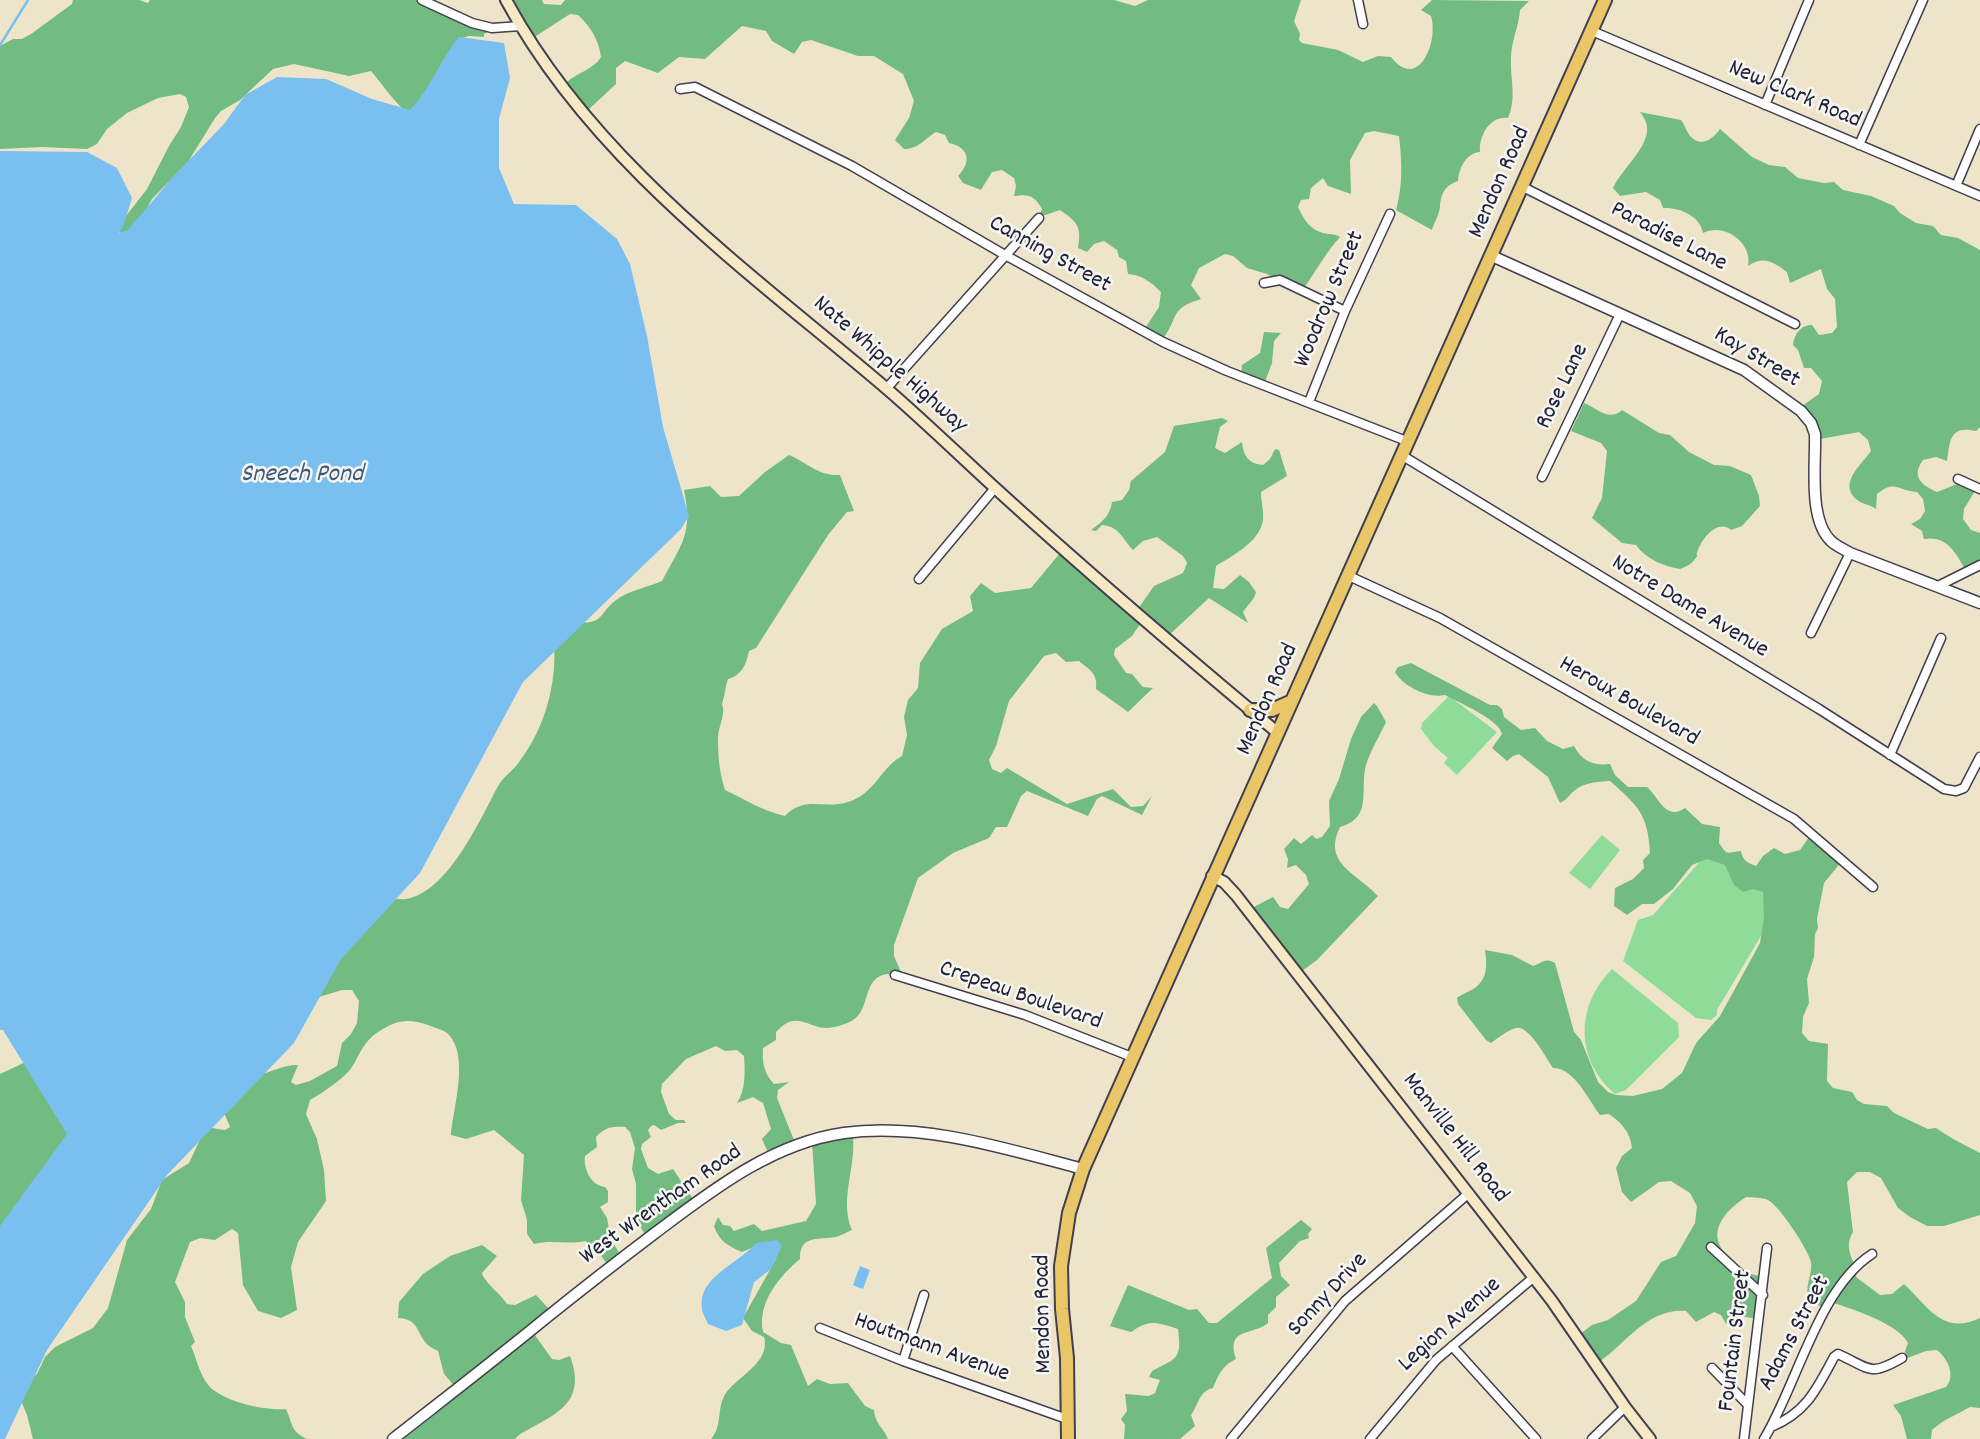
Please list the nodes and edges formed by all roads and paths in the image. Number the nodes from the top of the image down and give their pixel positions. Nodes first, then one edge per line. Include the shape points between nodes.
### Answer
1 (422, 0) edge
2 (506, 0) edge
3 (1358, 0) edge
4 (1605, 0) edge
5 (1809, 0) edge
6 (1923, 0) edge
7 (1363, 24) dead end
8 (521, 26) junction
9 (1592, 31) junction
10 (680, 89) dead end
11 (1765, 104) junction
12 (1980, 129) edge
13 (1858, 145) junction
14 (1956, 186) junction
15 (1523, 187) junction
16 (1980, 196) edge
17 (1390, 214) dead end
18 (1039, 218) dead end
19 (1005, 255) junction
20 (1492, 256) junction
21 (1264, 283) dead end
22 (1345, 311) junction
23 (1620, 314) junction
24 (1795, 324) dead end
25 (886, 388) junction
26 (1309, 402) junction
27 (1409, 442) junction
28 (1403, 456) junction
29 (1542, 477) dead end
30 (1958, 479) dead end
31 (995, 488) junction
32 (1980, 489) edge
33 (1850, 552) junction
34 (1980, 565) edge
35 (1349, 576) junction
36 (919, 579) dead end
37 (1938, 586) junction
38 (1980, 603) edge
39 (1811, 633) dead end
40 (1941, 638) dead end
41 (1292, 701) junction
42 (1250, 710) junction
43 (1278, 733) junction
44 (1890, 755) junction
45 (1980, 757) edge
46 (1212, 876) junction
47 (1873, 887) dead end
48 (895, 975) dead end
49 (1132, 1057) junction
50 (1083, 1168) junction
51 (1469, 1193) junction
52 (1711, 1247) dead end
53 (1767, 1248) dead end
54 (1872, 1254) dead end
55 (1534, 1278) junction
56 (924, 1295) dead end
57 (1763, 1295) junction
58 (820, 1328) dead end
59 (1452, 1346) junction
60 (1902, 1358) dead end
61 (903, 1361) junction
62 (1712, 1368) dead end
63 (1747, 1404) junction
64 (1625, 1407) junction
65 (1067, 1419) junction
66 (1771, 1427) junction
67 (393, 1439) edge
68 (1068, 1439) edge
69 (1231, 1439) edge
70 (1370, 1439) edge
71 (1536, 1439) edge
72 (1592, 1439) edge
73 (1650, 1439) edge
74 (1744, 1439) edge
75 (1764, 1439) edge

1 - 8 street via 472,23 492,28
2 - 8 main road, Nate Whipple Highway
3 - 7 street
4 - 9 main road, Mendon Road
5 - 11 street
6 - 13 street
8 - 25 main road, Nate Whipple Highway via 580,108 646,181
9 - 11 street, New Clark Road
9 - 15 main road, Mendon Road
10 - 19 street, Canning Street via 695,87 852,166
11 - 13 street, New Clark Road
12 - 14 street
13 - 14 street, New Clark Road
14 - 16 street, New Clark Road
15 - 20 main road, Mendon Road
15 - 24 street, Paradise Lane
17 - 22 street, Woodrow Street
18 - 19 street
19 - 25 street
19 - 26 street, Canning Street via 1163,342
20 - 23 street, Kay Street
20 - 27 main road, Mendon Road
21 - 22 street via 1280,280
22 - 26 street, Woodrow Street
23 - 29 street, Rose Lane
23 - 33 street, Kay Street via 1744,370 1801,411 1815,434 1816,512 1831,541
25 - 31 main road, Nate Whipple Highway
26 - 27 street, Canning Street
27 - 28 main road, Mendon Road
28 - 35 main road, Mendon Road
28 - 44 street, Notre Dame Avenue
30 - 32 street
31 - 36 street
31 - 42 main road, Nate Whipple Highway
33 - 37 street, Kay Street
33 - 39 street
34 - 37 street
35 - 41 main road, Mendon Road
35 - 47 street, Heroux Boulevard via 1440,618 1794,819
37 - 38 street, Kay Street
40 - 44 street
41 - 42 main road via 1272,710
41 - 43 main road, Mendon Road
42 - 43 main road, Nate Whipple Highway
43 - 46 main road, Mendon Road
44 - 45 street, Notre Dame Avenue via 1944,789 1956,791 1964,788
46 - 49 main road, Mendon Road
46 - 51 main road, Manville Hill Road via 1224,882 1268,934
48 - 49 street, Crepeau Boulevard via 1025,1015
49 - 50 main road, Mendon Road
50 - 65 main road, Mendon Road via 1069,1213 1061,1266
50 - 67 street, West Wrentham Road via 971,1142 893,1131 822,1137 780,1152 696,1202
51 - 55 main road, Manville Hill Road
51 - 69 street, Sonny Drive via 1345,1301
52 - 57 street
53 - 57 street, Fountain Street
54 - 66 street, Adams Street via 1857,1264 1833,1298
55 - 59 street, Legion Avenue
55 - 64 main road, Manville Hill Road
56 - 61 street
57 - 63 street, Fountain Street
58 - 61 street, Houtmann Avenue
59 - 70 street, Legion Avenue via 1412,1386
59 - 71 street
60 - 66 street via 1874,1371 1838,1354 1813,1397
61 - 65 street, Houtmann Avenue
62 - 63 street
63 - 74 street, Fountain Street
64 - 72 street
64 - 73 main road, Manville Hill Road
65 - 68 main road, Mendon Road
66 - 75 street, Adams Street

